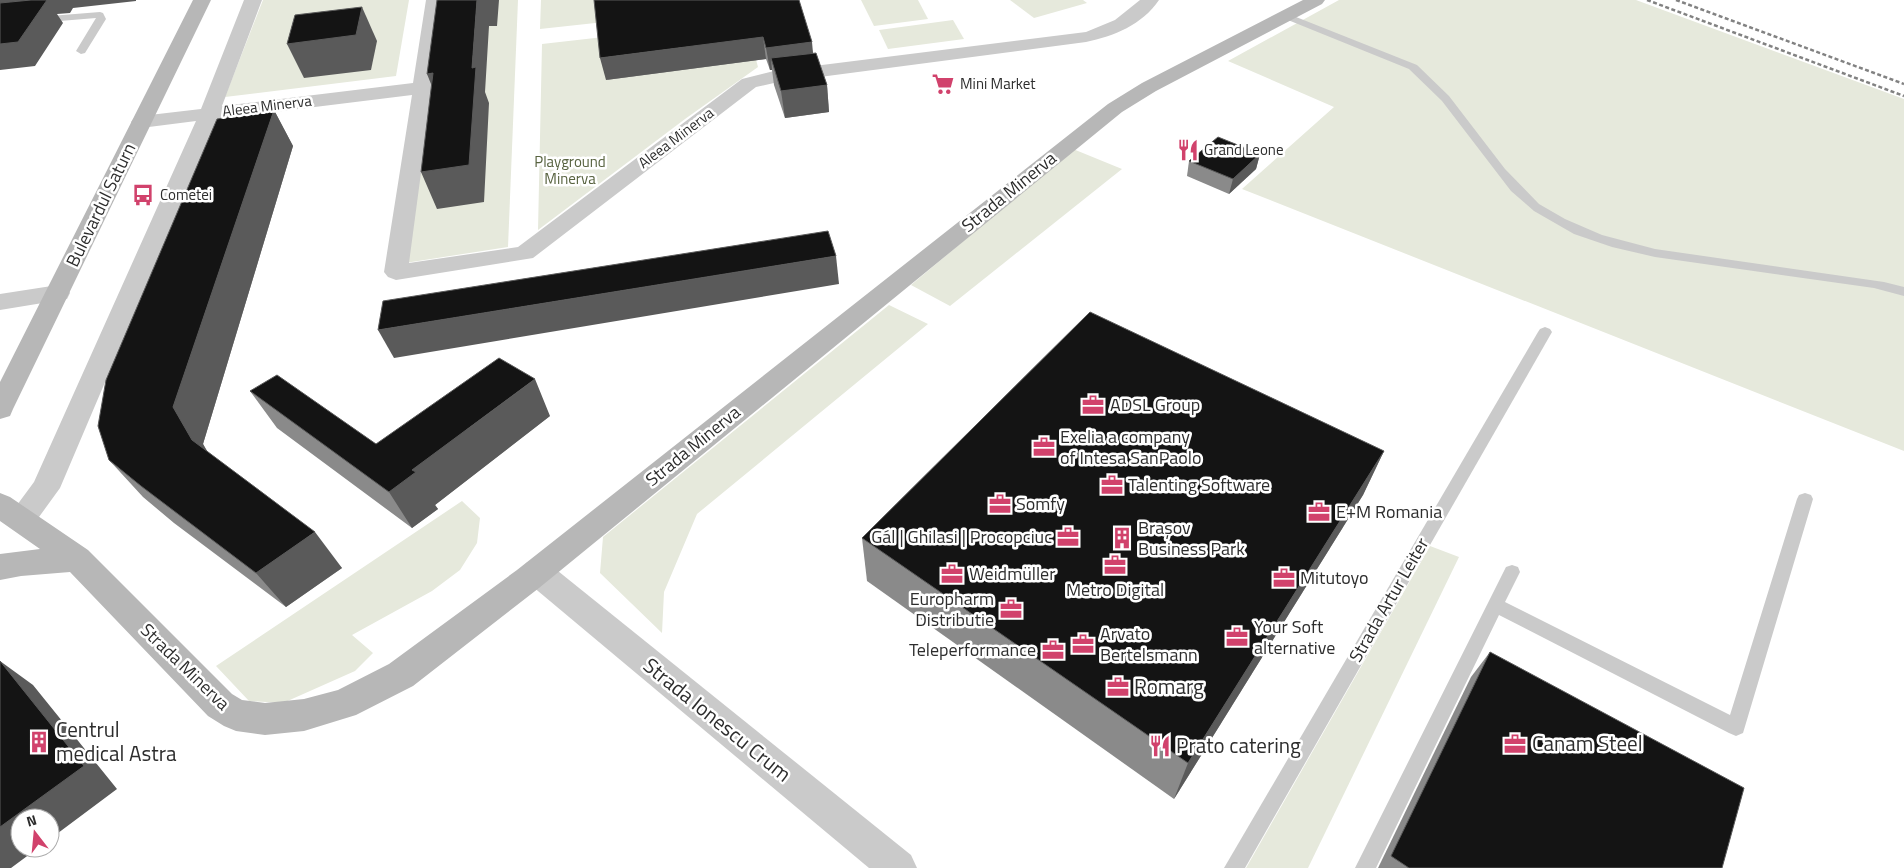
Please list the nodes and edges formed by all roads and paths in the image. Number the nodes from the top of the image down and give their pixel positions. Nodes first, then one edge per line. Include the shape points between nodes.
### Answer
1 (202, 0) edge
2 (254, 0) edge
3 (435, 0) edge
4 (1150, 0) edge
5 (1311, 1) edge
6 (1286, 16) junction
7 (0, 23) edge
8 (81, 51) dead end
9 (422, 88) junction
10 (208, 113) junction
11 (141, 122) junction
12 (1904, 292) edge
13 (58, 293) junction
14 (0, 302) edge
15 (1545, 332) dead end
16 (0, 409) edge
17 (1805, 499) dead end
18 (10, 513) edge
19 (77, 559) junction
20 (0, 567) edge
21 (537, 572) junction
22 (1512, 572) dead end
23 (1495, 605) junction
24 (898, 868) edge
25 (1234, 868) edge
26 (1365, 868) edge

1 - 11 street, Bulevardul Saturn
2 - 10 street
3 - 9 street, Aleea Minerva
4 - 9 street, Aleea Minerva via 1112,31 1086,37 774,77 749,83 525,253 396,272
5 - 6 street, Strada Minerva
6 - 12 lane via 1413,67 1443,94 1515,188 1533,204 1580,231 1658,253 1879,283
6 - 21 street, Strada Minerva via 1115,108
7 - 8 lane via 100,15 101,19
9 - 10 street, Aleea Minerva
10 - 11 street, Aleea Minerva
10 - 18 street via 46,488
11 - 13 street, Bulevardul Saturn
13 - 14 street
13 - 16 street, Bulevardul Saturn
15 - 25 lane, Strada Artur Leiter
17 - 23 lane via 1736,728
18 - 19 street, Strada Minerva
19 - 20 street
19 - 21 street, Strada Minerva via 220,706 236,715 265,719 304,715 344,704 401,675
21 - 24 street, Strada Ionescu Crum
22 - 23 lane
23 - 26 lane

